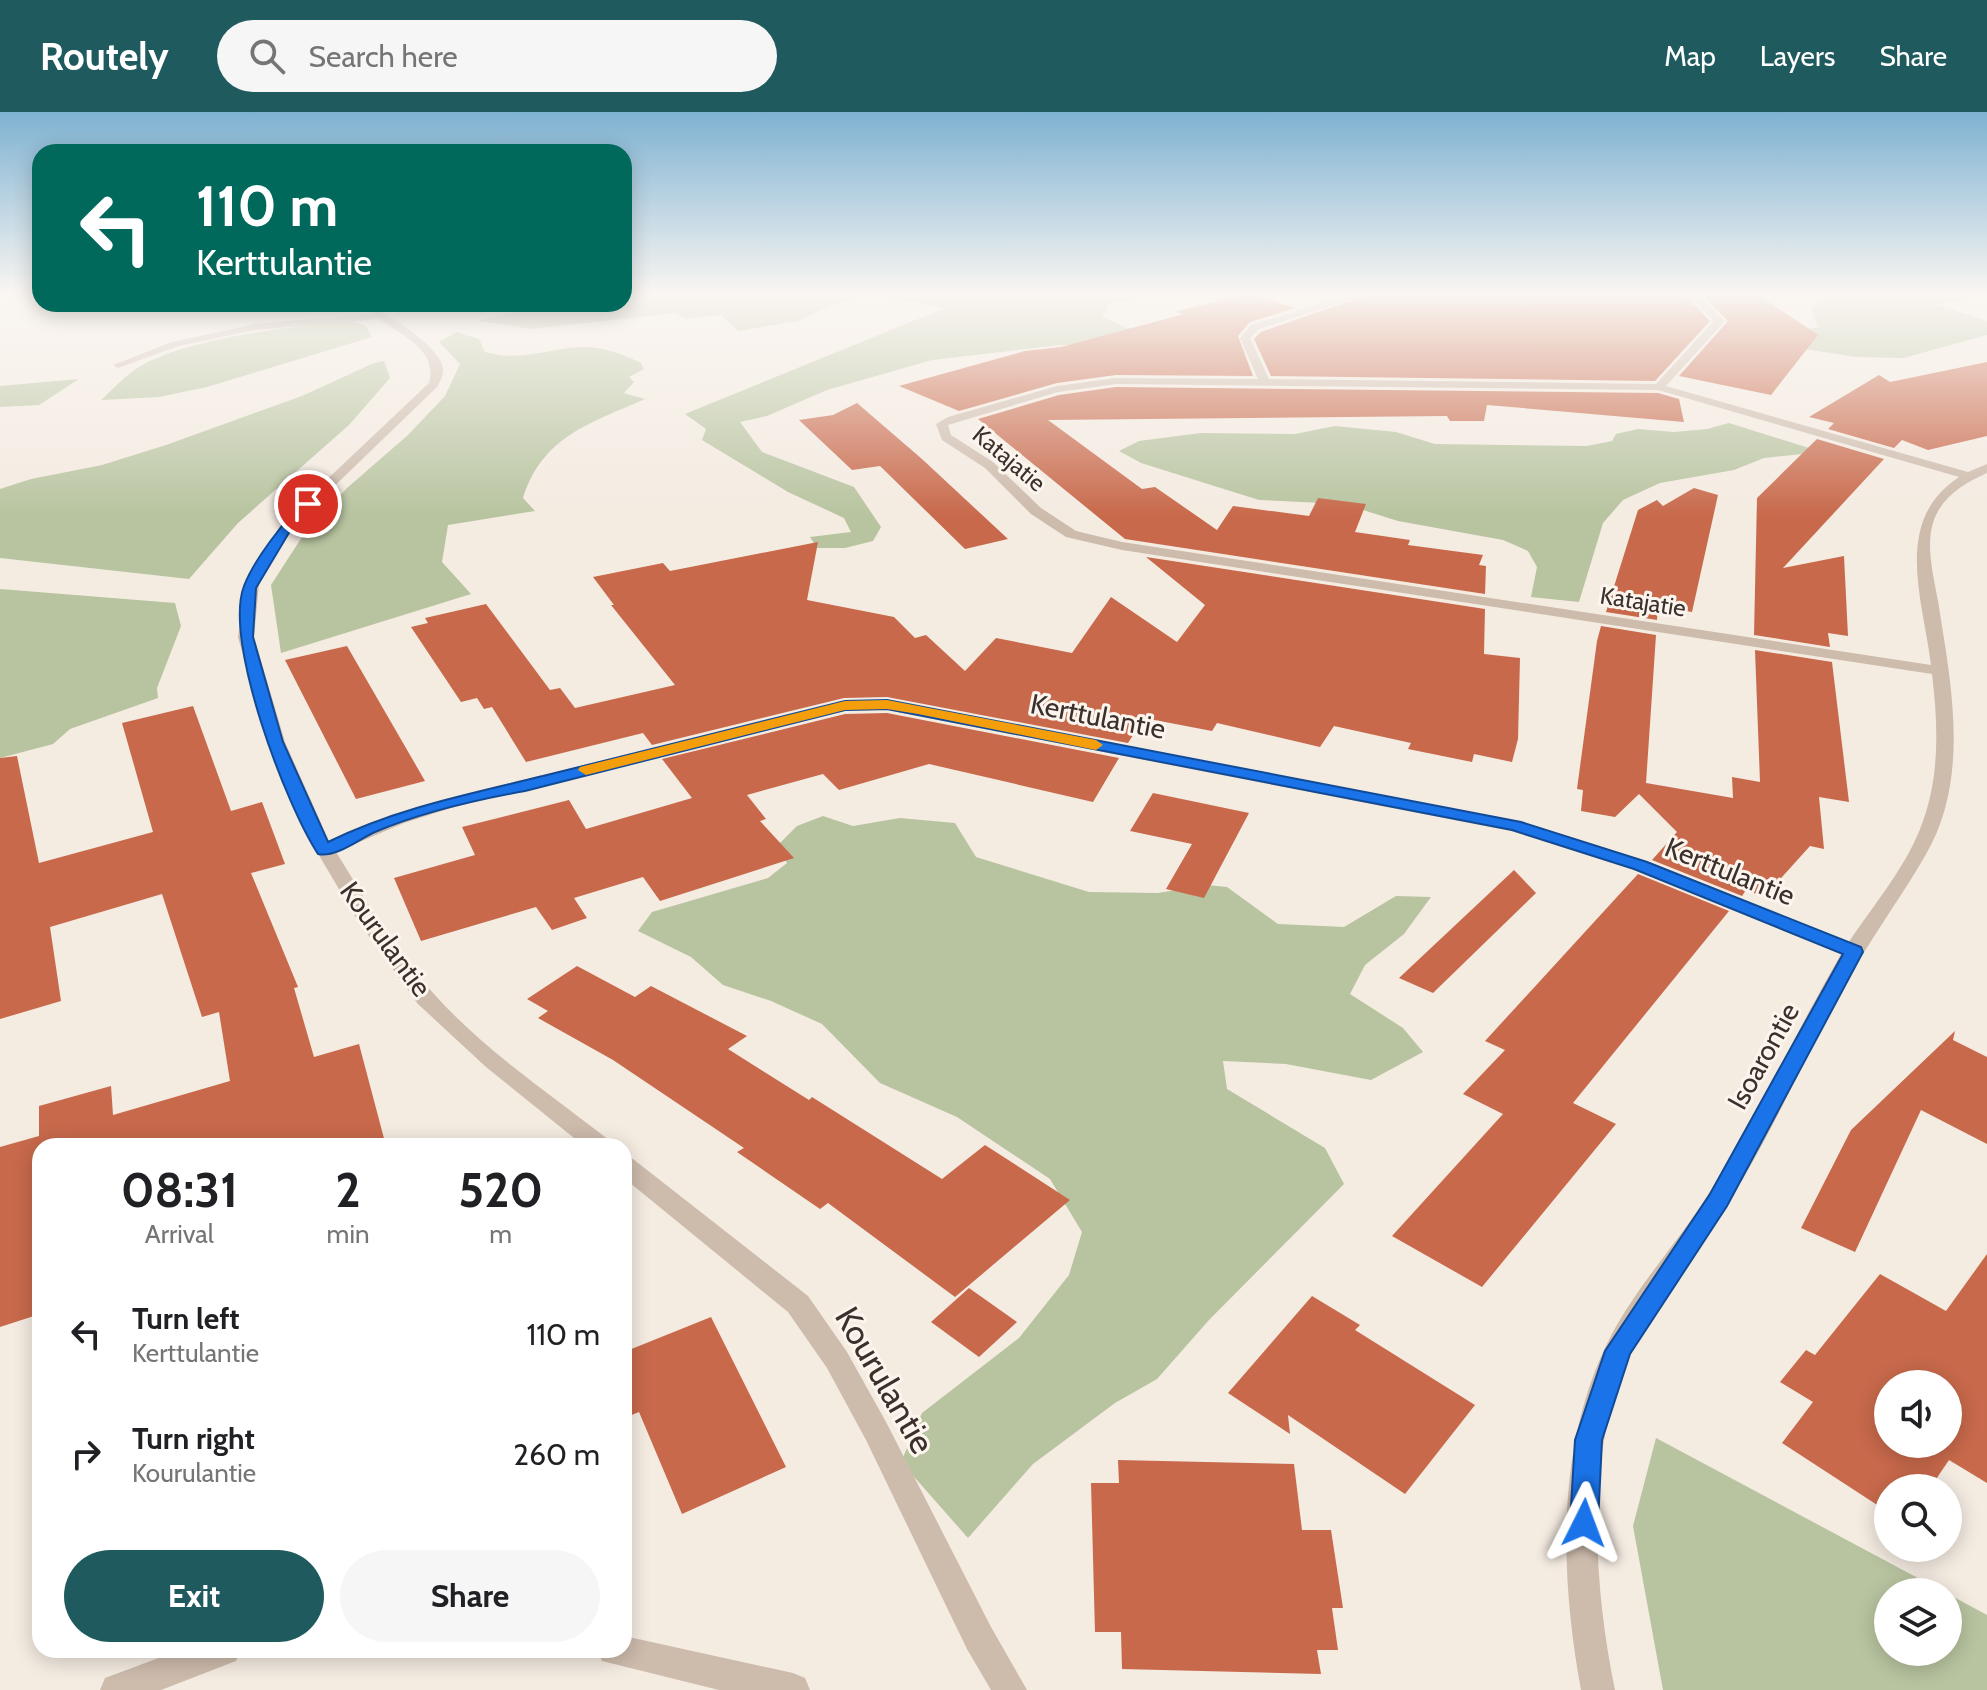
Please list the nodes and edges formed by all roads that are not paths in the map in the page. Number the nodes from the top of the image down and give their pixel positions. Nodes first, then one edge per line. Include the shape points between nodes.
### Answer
1 (438, 369) edge
2 (1259, 369) edge
3 (1676, 369) edge
4 (1264, 381) junction
5 (1659, 387) junction
6 (1978, 472) edge
7 (1942, 671) junction
8 (325, 850) junction
9 (1854, 952) junction
10 (590, 1138) edge
11 (632, 1171) edge
12 (632, 1654) edge
13 (203, 1658) edge
14 (117, 1690) edge
15 (793, 1690) edge
16 (1010, 1690) edge
17 (1598, 1690) edge

1 - 8 street, Kourulantie via 434,384 395,425 288,524 250,588 246,637 276,742
2 - 4 street
3 - 5 street
4 - 5 street, Katajatie
4 - 7 street, Katajatie via 1101,383 1057,389 942,424 946,437 989,465 1036,511 1071,534
5 - 6 street, Katajatie
6 - 7 street, Isoarontie via 1940,498 1929,516 1924,556
7 - 9 street, Isoarontie via 1941,791 1931,831
8 - 9 street, Kerttulantie via 371,827 471,796 845,706 887,705 1515,826 1640,865
8 - 10 street, Kourulantie via 368,921 426,999 494,1062
9 - 17 street, Isoarontie via 1718,1200 1618,1351 1589,1440 1583,1551
11 - 16 street, Kourulantie via 798,1304 863,1407
12 - 15 street
13 - 14 street

